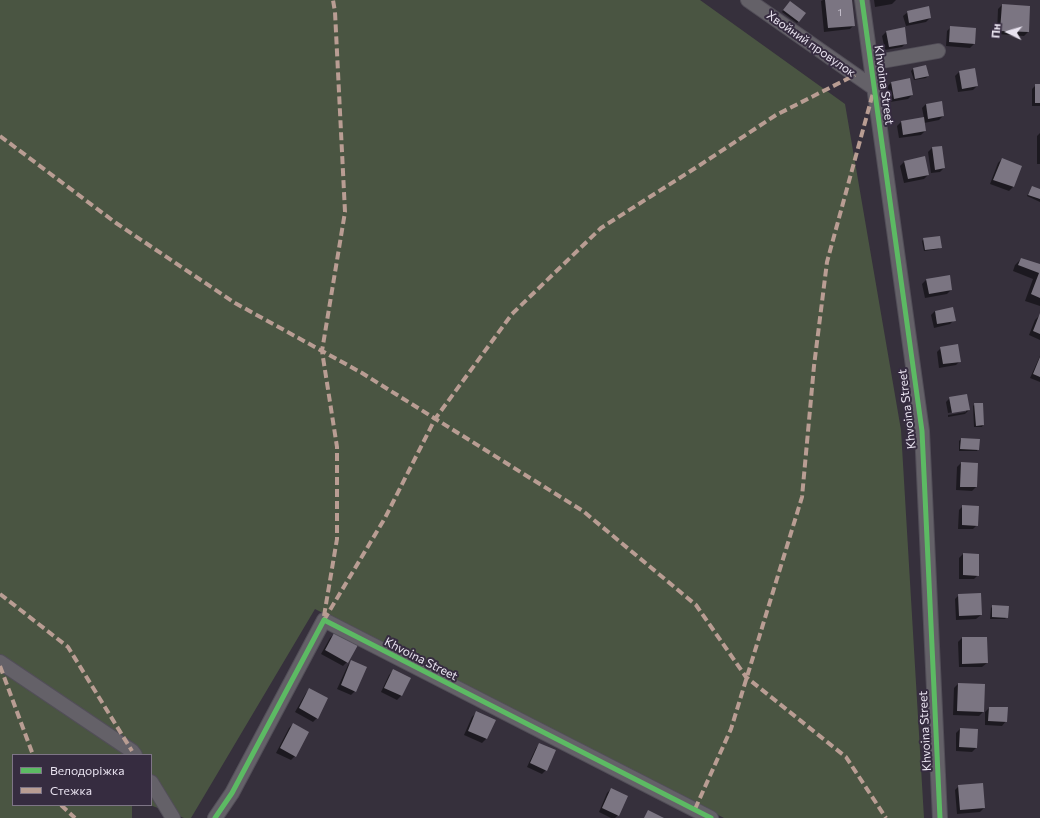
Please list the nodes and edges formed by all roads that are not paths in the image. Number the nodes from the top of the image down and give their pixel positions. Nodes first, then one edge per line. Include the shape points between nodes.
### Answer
1 (748, 0) edge
2 (862, 0) edge
3 (938, 51) dead end
4 (871, 63) junction
5 (874, 88) junction
6 (0, 662) edge
7 (134, 754) edge
8 (152, 784) edge
9 (693, 814) edge
10 (173, 818) edge
11 (215, 818) edge
12 (711, 818) edge
13 (940, 818) edge

1 - 5 street, Хвойний провулок
2 - 4 street, Khvoina Street
3 - 4 street
4 - 5 street, Khvoina Street
5 - 13 street, Khvoina Street via 922,431
6 - 7 street
8 - 10 street
9 - 11 street, Khvoina Street via 324,620 232,793
9 - 12 street, Khvoina Street

